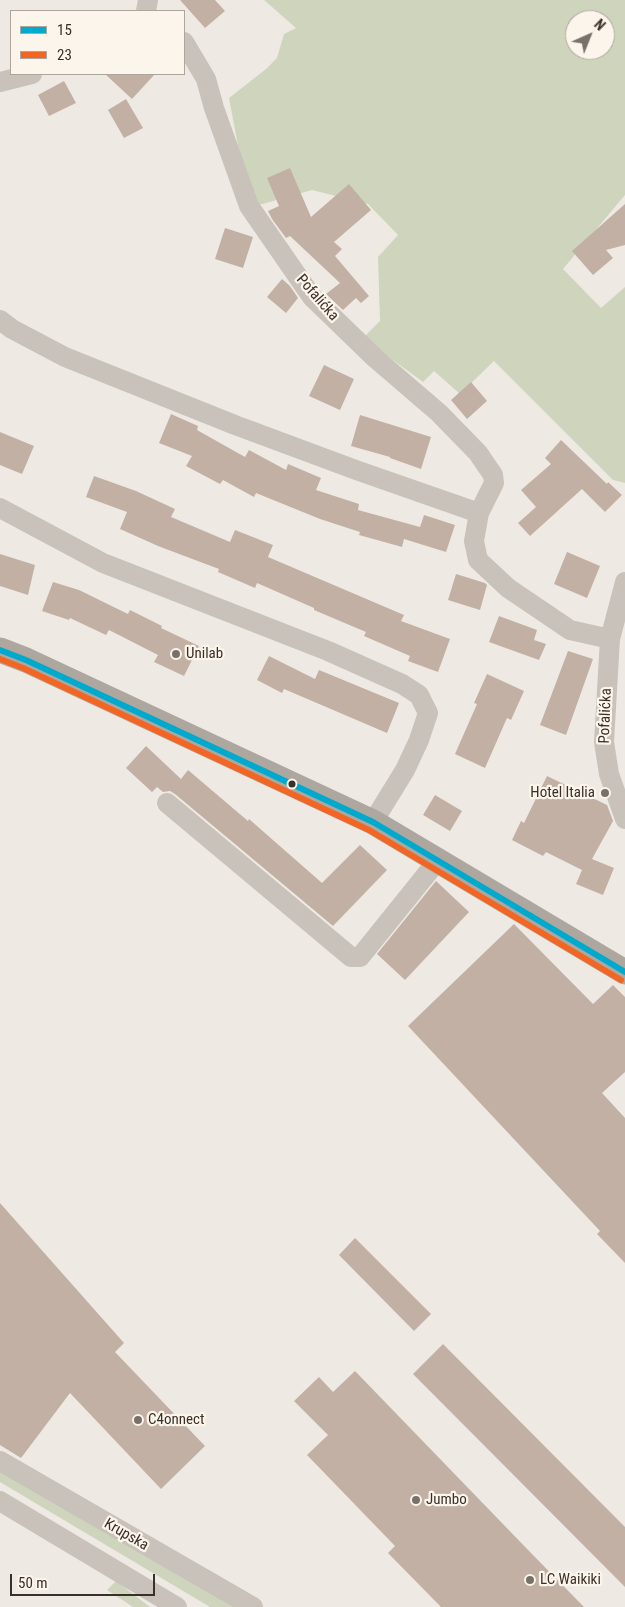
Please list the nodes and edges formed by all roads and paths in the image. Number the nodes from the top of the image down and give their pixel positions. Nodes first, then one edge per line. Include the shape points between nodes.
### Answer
1 (185, 44) edge
2 (28, 75) edge
3 (0, 82) edge
4 (0, 320) edge
5 (0, 508) edge
6 (480, 513) junction
7 (625, 582) edge
8 (620, 617) edge
9 (610, 640) junction
10 (0, 650) edge
11 (167, 803) dead end
12 (625, 819) edge
13 (373, 822) junction
14 (438, 860) junction
15 (625, 972) edge
16 (0, 1462) edge
17 (0, 1501) edge
18 (178, 1607) edge
19 (253, 1607) edge

1 - 6 street, Pofalićka via 206,78 249,206 312,297 478,453 493,475 494,483
2 - 3 street
4 - 6 street via 66,357 244,428
5 - 13 street via 102,563 328,651 402,684 419,695 428,713 420,740
6 - 9 street, Pofalićka via 474,540 478,560 508,588 570,630
7 - 8 street, Pofalićka
8 - 9 street, Pofalićka
9 - 12 street, Pofalićka via 604,742 609,774
10 - 13 main road
11 - 14 street via 351,957 360,957
13 - 14 main road
14 - 15 main road
16 - 19 street, Krupska
17 - 18 street

